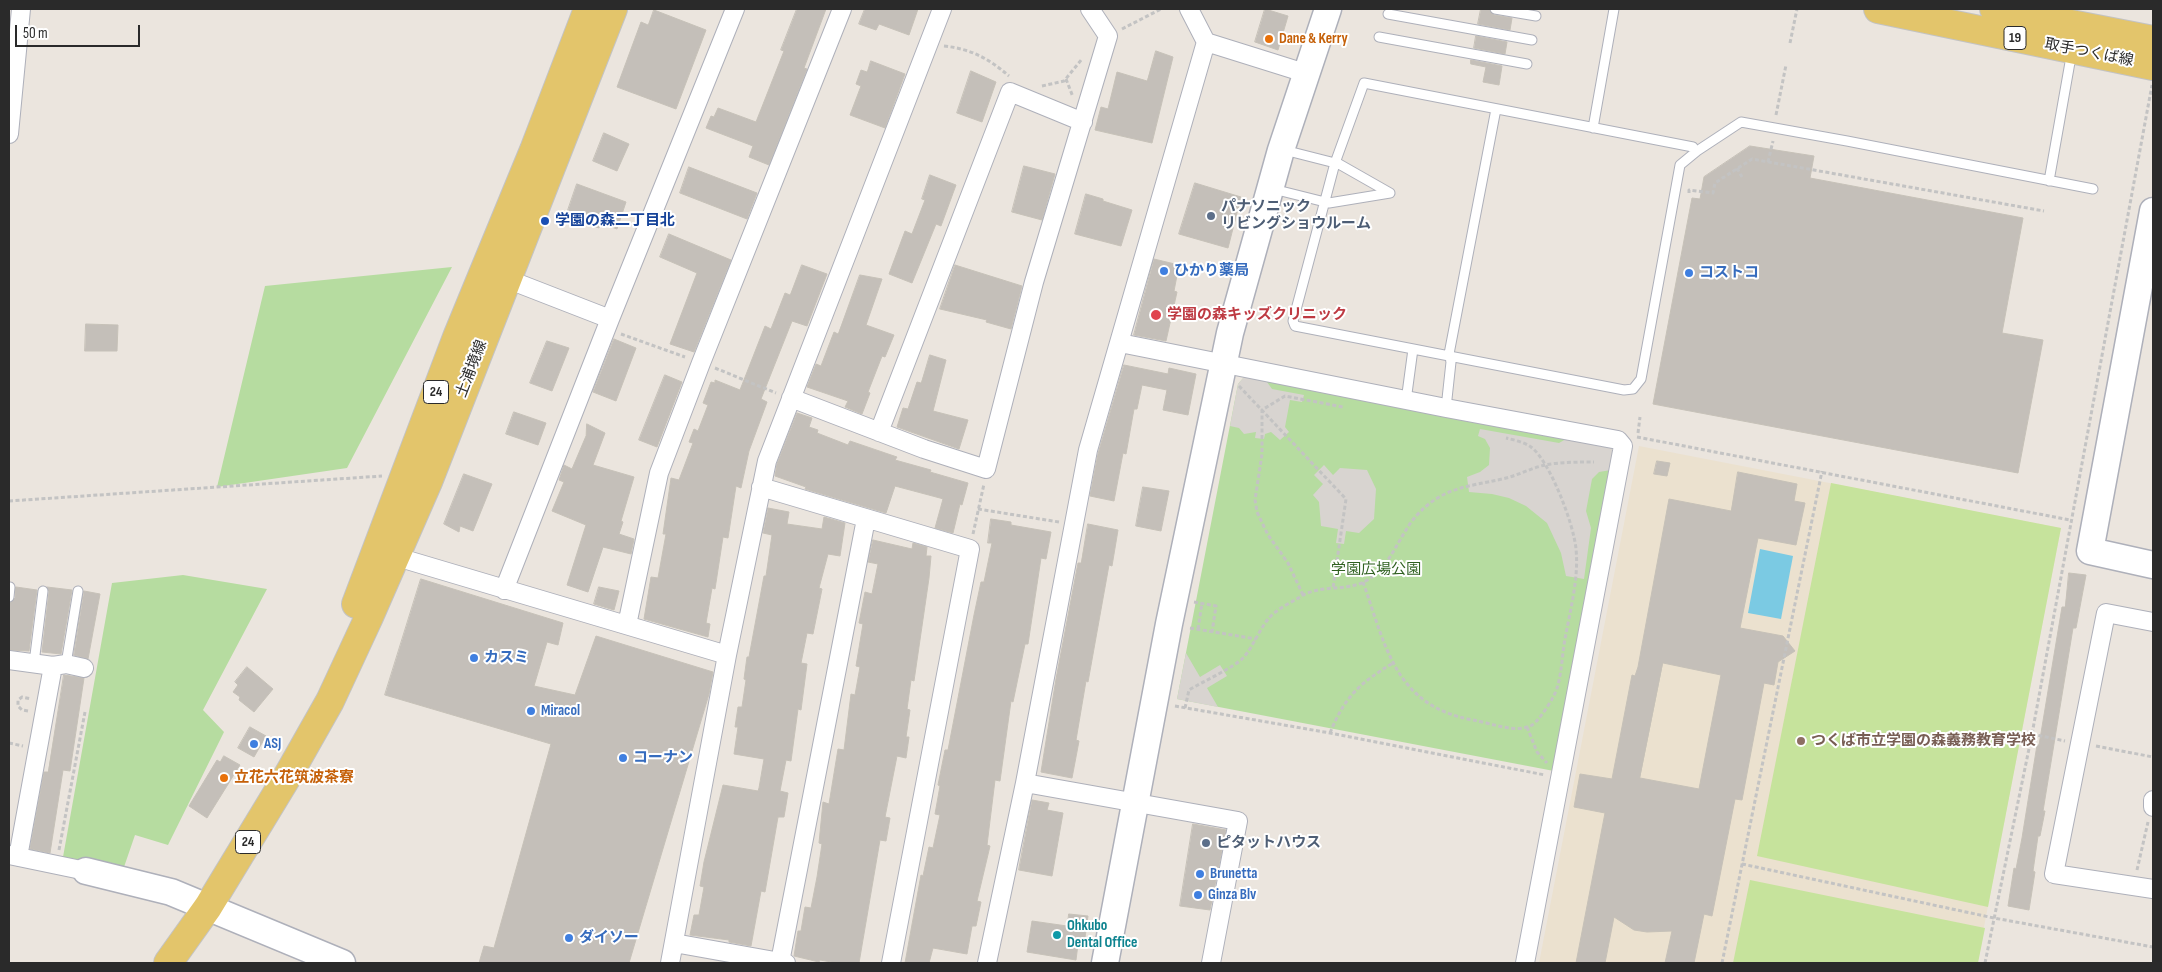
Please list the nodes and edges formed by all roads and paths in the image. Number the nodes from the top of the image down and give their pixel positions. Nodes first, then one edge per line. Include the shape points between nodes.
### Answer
1 (21, 9) edge
2 (588, 9) edge
3 (614, 9) edge
4 (735, 9) edge
5 (842, 9) edge
6 (942, 9) edge
7 (1090, 9) edge
8 (1161, 9) edge
9 (1189, 9) edge
10 (1328, 9) edge
11 (1495, 9) edge
12 (1614, 9) edge
13 (1797, 9) edge
14 (1878, 9) edge
15 (1994, 9) edge
16 (1388, 14) dead end
17 (1536, 16) dead end
18 (1108, 36) junction
19 (1379, 37) dead end
20 (1532, 40) dead end
21 (2153, 40) edge
22 (1206, 42) junction
23 (1790, 43) dead end
24 (928, 44) junction
25 (2072, 50) junction
26 (1083, 58) dead end
27 (1527, 64) dead end
28 (1786, 65) dead end
29 (2153, 66) edge
30 (1305, 72) junction
31 (1012, 79) dead end
32 (2153, 85) edge
33 (1033, 86) dead end
34 (1496, 109) junction
35 (1776, 115) dead end
36 (1083, 122) junction
37 (1593, 128) junction
38 (9, 134) edge
39 (1773, 141) dead end
40 (1693, 147) dead end
41 (1281, 150) junction
42 (1768, 162) junction
43 (1334, 163) junction
44 (1737, 168) junction
45 (1742, 178) dead end
46 (2049, 181) junction
47 (1270, 188) junction
48 (2093, 189) dead end
49 (1688, 199) dead end
50 (1323, 202) junction
51 (2044, 211) dead end
52 (2153, 211) edge
53 (507, 279) junction
54 (610, 318) junction
55 (1120, 344) junction
56 (1413, 349) junction
57 (1449, 354) junction
58 (1230, 372) junction
59 (791, 398) junction
60 (1406, 401) junction
61 (1352, 408) dead end
62 (1446, 408) junction
63 (1262, 410) junction
64 (1640, 417) dead end
65 (879, 432) junction
66 (1498, 436) dead end
67 (1594, 462) dead end
68 (1546, 465) junction
69 (986, 469) junction
70 (1822, 471) junction
71 (403, 479) junction
72 (761, 487) junction
73 (9, 501) edge
74 (978, 509) junction
75 (866, 519) junction
76 (2070, 520) junction
77 (1075, 525) junction
78 (970, 549) junction
79 (397, 557) junction
80 (2153, 565) edge
81 (1363, 582) junction
82 (1333, 588) junction
83 (504, 590) junction
84 (42, 591) dead end
85 (78, 592) dead end
86 (1302, 595) junction
87 (1174, 598) junction
88 (1202, 603) junction
89 (2153, 622) edge
90 (1169, 624) junction
91 (626, 625) junction
92 (1198, 629) junction
93 (1212, 632) junction
94 (1256, 639) junction
95 (727, 655) junction
96 (9, 660) edge
97 (34, 663) junction
98 (1393, 663) junction
99 (59, 665) junction
100 (84, 668) dead end
101 (1155, 702) junction
102 (1184, 708) junction
103 (85, 712) dead end
104 (1527, 727) junction
105 (1330, 733) junction
106 (287, 777) junction
107 (1560, 778) junction
108 (1025, 783) junction
109 (1136, 804) junction
110 (2153, 805) edge
111 (13, 856) edge
112 (1742, 864) junction
113 (57, 865) junction
114 (86, 871) joint
115 (2133, 887) junction
116 (2153, 889) edge
117 (208, 906) junction
118 (1994, 918) junction
119 (674, 943) junction
120 (2153, 947) edge
121 (168, 963) edge
122 (342, 963) edge
123 (670, 963) edge
124 (783, 963) edge
125 (891, 963) edge
126 (987, 963) edge
127 (1105, 963) edge
128 (1211, 963) edge
129 (1525, 963) edge
130 (1722, 963) edge
131 (1985, 963) edge

1 - 38 street
2 - 71 main road, 土浦境線 / 24
3 - 53 main road, 土浦境線 / 24
4 - 54 street
5 - 91 street via 659,473
6 - 24 street
7 - 18 street
8 - 18 path
9 - 22 street
10 - 30 street
11 - 17 lane
12 - 37 lane
13 - 23 path
14 - 25 main road, 取手つくば線 / 19
15 - 21 main road, 取手つくば線 / 19
16 - 20 lane
18 - 36 street
19 - 27 lane
22 - 30 street
22 - 55 street
24 - 31 path via 978,53
24 - 59 street
25 - 29 main road, 取手つくば線 / 19
25 - 46 lane
26 - 33 path via 1064,81
28 - 35 path
30 - 41 street
32 - 76 path
34 - 37 lane
34 - 43 lane via 1364,83
34 - 57 lane
36 - 65 street via 1010,92
36 - 69 street via 1034,282
37 - 40 lane
39 - 42 path
41 - 43 lane
41 - 47 street
42 - 44 path via 1752,159
42 - 51 path
43 - 50 lane
43 - 50 lane via 1390,193
44 - 45 path
44 - 49 path via 1716,183 1713,193 1689,190
46 - 48 lane
46 - 57 lane via 1741,122 1680,165 1640,379 1633,388 1624,390
47 - 50 lane
47 - 58 street
50 - 56 lane via 1293,321 1295,326
52 - 80 street via 2090,551
53 - 54 street
53 - 79 main road, 土浦境線 / 24
54 - 83 street
55 - 58 street
55 - 77 street via 1088,450
56 - 57 lane
56 - 60 lane
57 - 62 lane
58 - 60 street
58 - 63 path
58 - 87 street
59 - 65 street
59 - 72 street via 767,461
60 - 62 street
61 - 63 path via 1284,396
62 - 107 street via 1618,440 1624,446
63 - 82 path via 1346,500
63 - 86 path via 1257,512 1268,535 1288,563
64 - 70 path via 1637,435
65 - 69 street
66 - 68 path via 1531,447
67 - 68 path
68 - 81 path via 1503,479 1467,485 1432,500 1416,516 1382,568
68 - 104 path via 1566,511 1576,549 1576,571 1557,688 1534,724
69 - 74 path
70 - 76 path
70 - 112 path
71 - 73 path via 385,476
71 - 106 main road, 土浦境線 / 24 via 363,588 312,695
72 - 75 street
72 - 95 street
74 - 77 path
74 - 78 path
75 - 78 street
75 - 124 street
76 - 118 path via 2032,734
77 - 108 street
78 - 125 street
79 - 83 street
79 - 106 main road, 土浦境線 / 24 via 330,701
81 - 82 path via 1348,588
81 - 98 path
82 - 86 path
83 - 91 street
84 - 97 lane
85 - 99 lane
86 - 94 path via 1270,618
87 - 88 path
87 - 90 street
88 - 92 path
88 - 93 path via 1216,606
89 - 115 street via 2106,613 2054,874
90 - 92 path
90 - 101 street
91 - 95 street
92 - 93 path
93 - 94 path
94 - 102 path via 1244,658 1189,690
95 - 119 street
96 - 97 street
97 - 99 street
98 - 104 path via 1412,690 1438,710 1456,717 1519,729
98 - 105 path via 1355,690
99 - 100 street
99 - 111 street
101 - 102 path
101 - 109 street
102 - 105 path
103 - 113 path
104 - 107 path via 1537,752
105 - 107 path
106 - 117 main road, 土浦境線 / 24
107 - 129 street
108 - 109 street
108 - 126 street
109 - 127 street
109 - 128 street via 1238,821
110 - 115 path
111 - 113 street
112 - 118 path
112 - 130 path
113 - 114 street
114 - 117 street via 170,892
115 - 116 street
117 - 121 main road, 24
117 - 122 street
118 - 120 path
118 - 131 path
119 - 123 street
119 - 124 street

